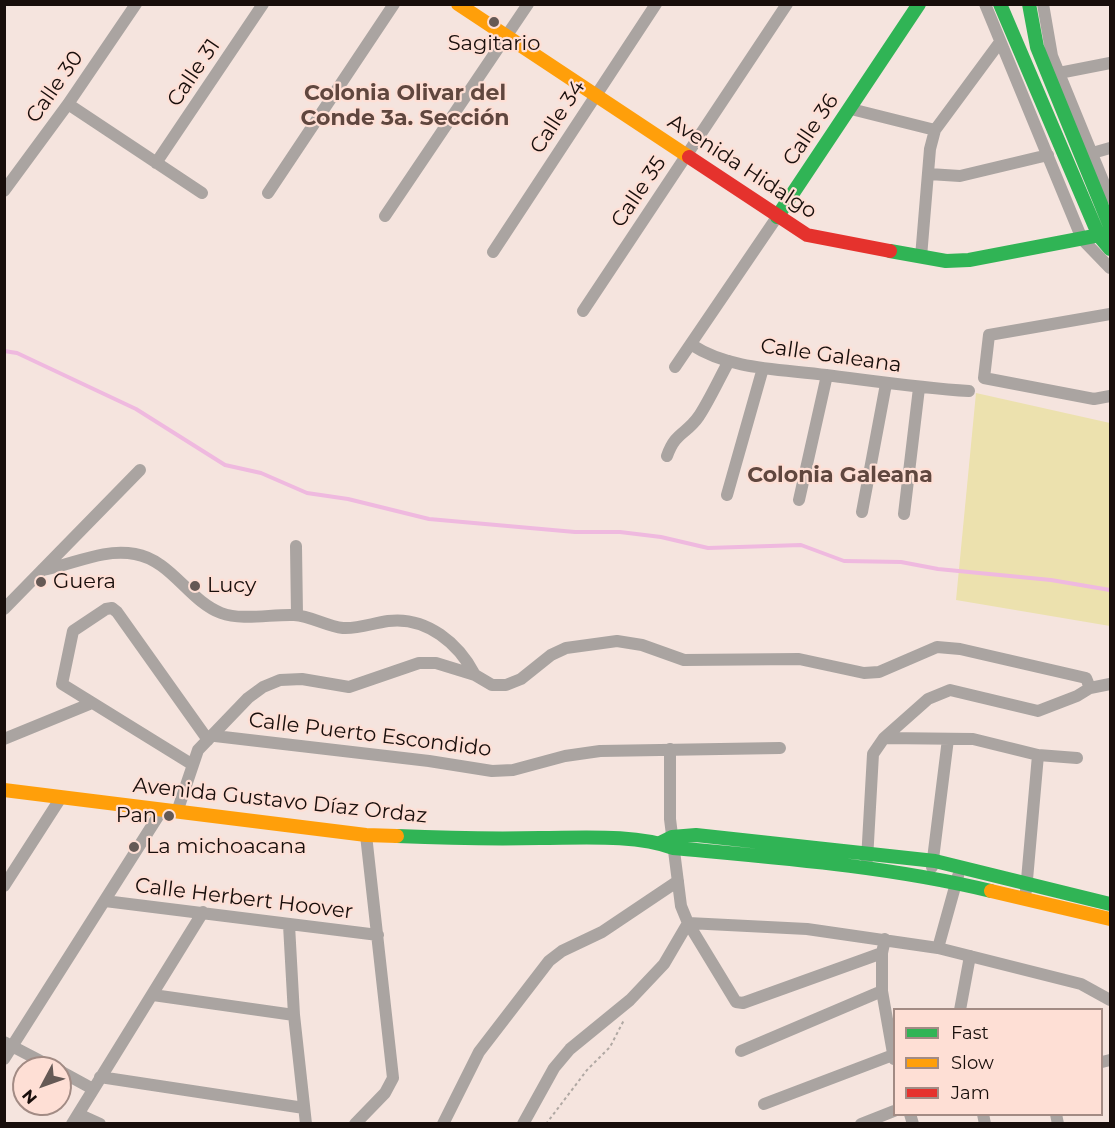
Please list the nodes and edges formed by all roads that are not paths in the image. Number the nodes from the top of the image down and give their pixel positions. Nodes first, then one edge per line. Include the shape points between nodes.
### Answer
1 (135, 4) edge
2 (263, 4) edge
3 (394, 4) edge
4 (458, 4) edge
5 (528, 4) edge
6 (656, 4) edge
7 (787, 4) edge
8 (918, 4) edge
9 (985, 4) edge
10 (1000, 4) edge
11 (1029, 4) edge
12 (1043, 4) edge
13 (507, 37) junction
14 (1000, 42) junction
15 (1110, 63) edge
16 (1059, 73) junction
17 (596, 96) junction
18 (68, 104) junction
19 (851, 109) junction
20 (935, 130) junction
21 (1110, 148) edge
22 (1048, 155) junction
23 (1087, 155) junction
24 (686, 157) junction
25 (1066, 161) junction
26 (156, 163) junction
27 (929, 174) junction
28 (4, 191) edge
29 (202, 193) dead end
30 (268, 193) dead end
31 (1110, 198) edge
32 (386, 216) dead end
33 (777, 217) junction
34 (1107, 232) edge
35 (1082, 238) junction
36 (1110, 249) edge
37 (494, 252) dead end
38 (921, 257) junction
39 (1110, 268) edge
40 (583, 311) dead end
41 (1110, 314) edge
42 (692, 345) junction
43 (729, 361) junction
44 (675, 367) dead end
45 (763, 368) junction
46 (827, 375) junction
47 (886, 384) junction
48 (919, 388) junction
49 (969, 391) dead end
50 (1110, 396) edge
51 (667, 456) dead end
52 (140, 470) dead end
53 (727, 495) dead end
54 (799, 500) dead end
55 (862, 512) dead end
56 (904, 514) dead end
57 (296, 546) dead end
58 (42, 570) junction
59 (4, 609) edge
60 (297, 615) junction
61 (475, 675) junction
62 (1110, 684) edge
63 (1090, 688) junction
64 (92, 703) junction
65 (211, 738) junction
66 (884, 738) junction
67 (948, 738) junction
68 (4, 739) edge
69 (670, 748) junction
70 (780, 748) dead end
71 (1038, 754) junction
72 (1077, 758) dead end
73 (193, 765) junction
74 (4, 790) edge
75 (60, 799) junction
76 (162, 810) junction
77 (177, 812) junction
78 (366, 835) junction
79 (668, 843) junction
80 (867, 852) junction
81 (935, 861) junction
82 (960, 866) junction
83 (867, 867) junction
84 (929, 876) junction
85 (678, 881) junction
86 (957, 882) junction
87 (1027, 882) junction
88 (4, 886) edge
89 (1025, 897) junction
90 (105, 901) junction
91 (1110, 904) edge
92 (203, 912) junction
93 (1110, 919) edge
94 (688, 923) junction
95 (289, 925) junction
96 (378, 935) junction
97 (885, 939) junction
98 (938, 948) junction
99 (882, 953) junction
100 (970, 956) junction
101 (882, 991) junction
102 (153, 995) junction
103 (1110, 1000) edge
104 (960, 1008) edge
105 (294, 1015) junction
106 (9, 1044) edge
107 (741, 1051) dead end
108 (893, 1052) edge
109 (32, 1056) edge
110 (893, 1057) edge
111 (4, 1059) edge
112 (100, 1077) junction
113 (72, 1078) edge
114 (93, 1089) junction
115 (764, 1104) dead end
116 (304, 1108) junction
117 (893, 1111) edge
118 (75, 1119) edge
119 (100, 1124) edge
120 (306, 1124) edge
121 (355, 1124) edge
122 (443, 1124) edge
123 (523, 1124) edge
124 (861, 1124) edge

1 - 18 street, Calle 30
2 - 26 street, Calle 31
3 - 30 street
4 - 13 street, Avenida Hidalgo
5 - 13 street
6 - 17 street, Calle 34
7 - 24 street, Calle 35
8 - 19 street, Calle 36
9 - 14 street
10 - 25 street
11 - 23 street via 1036,47
12 - 16 street
13 - 17 street, Avenida Hidalgo
13 - 32 street
14 - 20 street
14 - 22 street
15 - 16 street
16 - 23 street
17 - 24 street, Avenida Hidalgo
17 - 37 street, Calle 34
18 - 26 street
18 - 28 street, Calle 30
19 - 20 street
19 - 33 street, Calle 36
20 - 27 street
21 - 23 street
22 - 27 street via 960,176
22 - 35 street
23 - 25 street
23 - 31 street
23 - 34 street
24 - 33 street, Avenida Hidalgo
24 - 40 street, Calle 35
25 - 34 street
26 - 29 street
27 - 38 street
33 - 38 street, Avenida Hidalgo via 819,239
33 - 42 street, Calle 36
34 - 35 street, Avenida Hidalgo
34 - 36 street
35 - 38 street, Avenida Hidalgo via 969,260
35 - 39 street
41 - 50 street via 989,335 984,378 1094,399
42 - 43 street, Calle Galeana
42 - 44 street, Calle 36
43 - 45 street, Calle Galeana
43 - 51 street via 698,417 674,438
45 - 46 street, Calle Galeana
45 - 53 street
46 - 47 street, Calle Galeana
46 - 54 street
47 - 48 street, Calle Galeana
47 - 55 street
48 - 49 street, Calle Galeana
48 - 56 street
52 - 58 street
57 - 60 street
58 - 59 street
58 - 60 street via 108,553 137,554 179,579 204,603 220,612
60 - 61 street via 342,628 390,621 424,627 457,646
61 - 63 street via 492,685 506,685 566,648 616,641 642,645 684,660 799,659 864,673 879,672 937,647 1086,678
61 - 65 street via 436,663 419,663 349,687 303,679 280,680 248,698
62 - 63 street
63 - 66 street via 1038,711 950,690 914,710
64 - 65 street via 62,684 73,631 112,608
64 - 68 street
64 - 73 street
65 - 69 street, Calle Puerto Escondido via 492,771 600,751
65 - 73 street via 198,750
66 - 67 street
66 - 80 street via 873,754
67 - 71 street via 973,739
67 - 81 street
69 - 70 street, Calle Puerto Escondido
69 - 79 street
71 - 72 street
71 - 87 street
73 - 77 street
74 - 75 street, Avenida Gustavo Díaz Ordaz
75 - 76 street, Avenida Gustavo Díaz Ordaz
75 - 88 street
76 - 77 street, Avenida Gustavo Díaz Ordaz
76 - 90 street
77 - 78 street, Avenida Gustavo Díaz Ordaz
78 - 79 street, Avenida Gustavo Díaz Ordaz via 461,839 550,836
78 - 96 street
79 - 80 street, Avenida Gustavo Díaz Ordaz via 696,835
79 - 83 street, Avenida Gustavo Díaz Ordaz
79 - 85 street
80 - 81 street, Avenida Gustavo Díaz Ordaz
80 - 83 street
81 - 82 street, Avenida Gustavo Díaz Ordaz
81 - 84 street
82 - 86 street
82 - 87 street, Avenida Gustavo Díaz Ordaz
83 - 84 street, Avenida Gustavo Díaz Ordaz
84 - 86 street, Avenida Gustavo Díaz Ordaz
85 - 94 street
85 - 122 street via 602,932 549,961 480,1052
86 - 89 street, Avenida Gustavo Díaz Ordaz
86 - 98 street
87 - 89 street
87 - 91 street, Avenida Gustavo Díaz Ordaz
89 - 93 street, Avenida Gustavo Díaz Ordaz
90 - 92 street, Calle Herbert Hoover
90 - 106 street
92 - 95 street, Calle Herbert Hoover
92 - 102 street
94 - 97 street via 807,929
94 - 99 street via 736,1002 743,1003
94 - 123 street via 664,964 554,1068
95 - 96 street, Calle Herbert Hoover
95 - 105 street
96 - 121 street via 393,1078 385,1093
97 - 98 street
97 - 99 street
98 - 100 street
99 - 101 street
100 - 103 street via 1081,984
100 - 104 street
101 - 107 street
101 - 108 street
102 - 105 street
102 - 112 street
105 - 116 street
106 - 109 street
106 - 111 street
110 - 115 street
112 - 114 street
112 - 116 street
113 - 114 street
114 - 118 street
116 - 120 street
117 - 124 street
118 - 119 street

